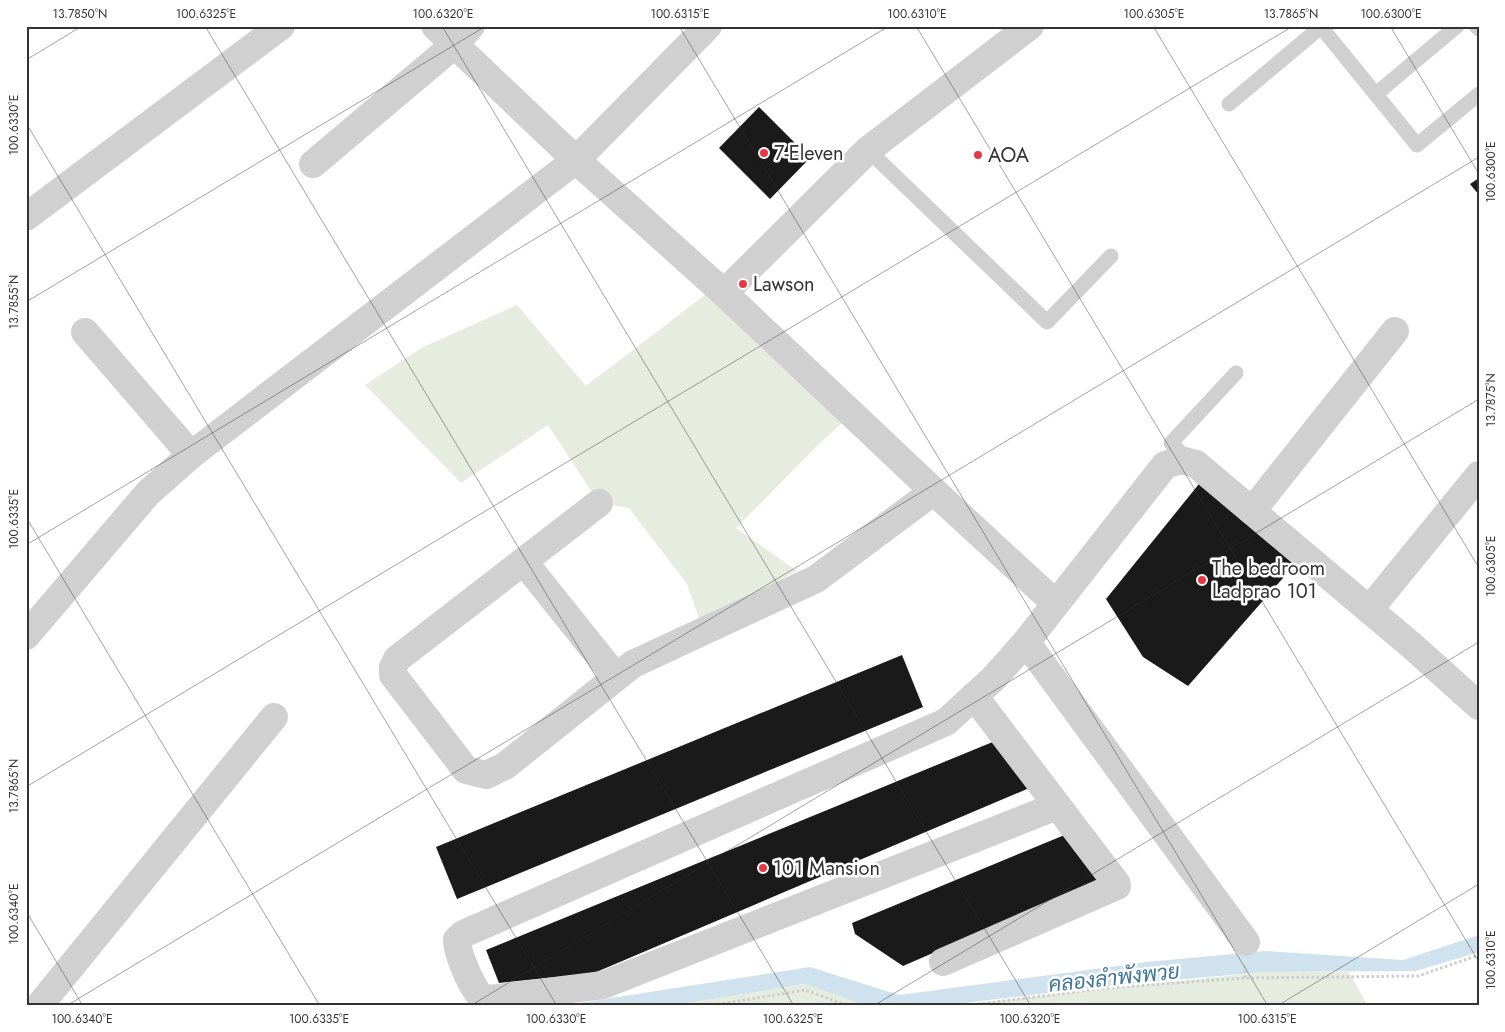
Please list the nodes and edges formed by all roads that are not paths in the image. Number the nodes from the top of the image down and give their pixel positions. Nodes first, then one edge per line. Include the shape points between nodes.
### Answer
1 (281, 26) edge
2 (435, 26) edge
3 (708, 26) edge
4 (1030, 26) edge
5 (1321, 26) edge
6 (1457, 26) edge
7 (463, 35) edge
8 (1376, 94) junction
9 (1479, 94) edge
10 (1229, 104) dead end
11 (868, 150) junction
12 (576, 160) junction
13 (314, 164) dead end
14 (26, 216) edge
15 (1111, 256) dead end
16 (724, 292) junction
17 (1395, 331) dead end
18 (85, 332) dead end
19 (1236, 373) dead end
20 (190, 455) junction
21 (1191, 463) junction
22 (1479, 475) edge
23 (934, 491) junction
24 (599, 503) dead end
25 (1252, 512) junction
26 (524, 562) junction
27 (1055, 603) junction
28 (1369, 610) junction
29 (26, 636) edge
30 (1026, 642) junction
31 (616, 677) junction
32 (974, 696) junction
33 (1479, 706) edge
34 (274, 717) dead end
35 (1057, 806) junction
36 (1246, 942) dead end
37 (943, 962) dead end
38 (39, 1006) edge

1 - 14 street
2 - 7 street
3 - 12 street
4 - 11 street
5 - 8 lane
5 - 10 lane
6 - 8 lane
7 - 12 street
7 - 13 street
8 - 9 lane via 1417,145
11 - 15 lane via 1047,322
11 - 16 street
12 - 16 street
12 - 20 street
16 - 23 street
17 - 25 street
18 - 20 street
19 - 21 lane via 1171,443
20 - 29 street via 148,493
21 - 25 street
21 - 27 street via 1181,460 1165,465
22 - 28 street
23 - 27 street
23 - 31 street via 816,579 633,664
24 - 26 street
25 - 28 street
26 - 31 street
26 - 31 street via 397,659 393,667 393,675 466,770 486,775 505,766
27 - 30 street
28 - 33 street
30 - 32 street
30 - 36 street
32 - 35 street
32 - 35 street via 946,722 463,934 457,940 457,948 475,987 482,997 490,999 603,985
34 - 38 street
35 - 37 street via 1117,886

